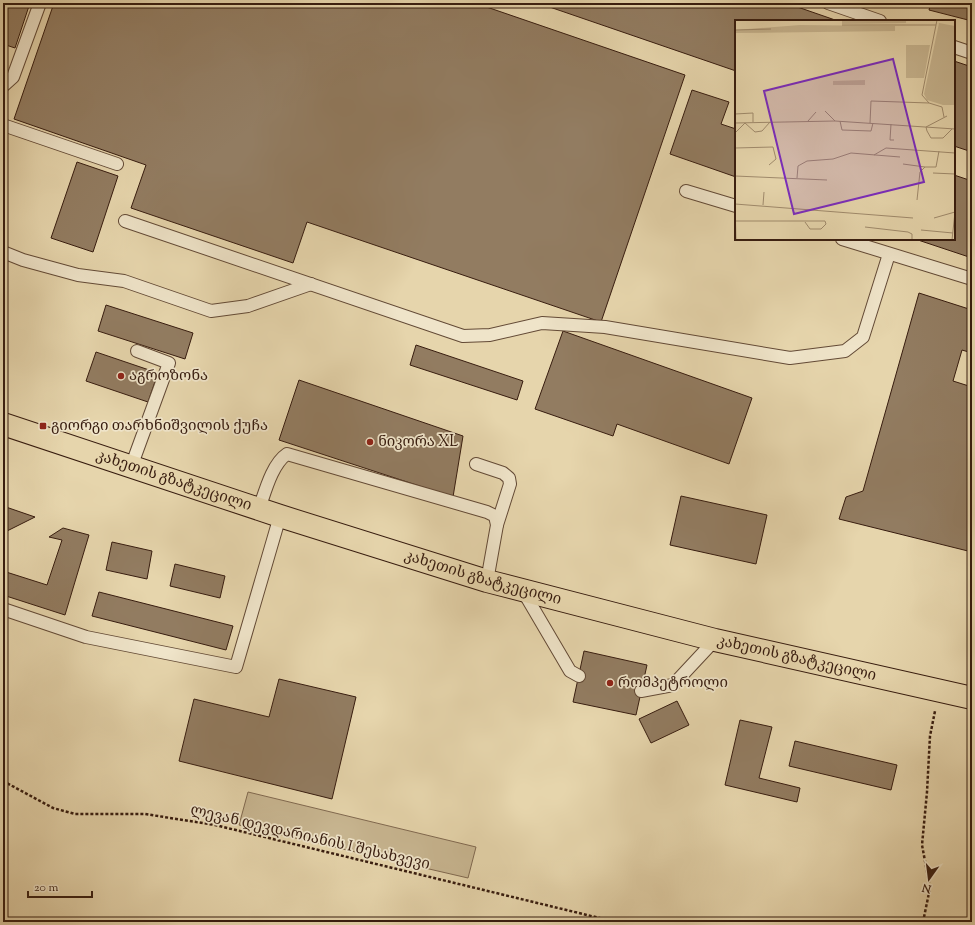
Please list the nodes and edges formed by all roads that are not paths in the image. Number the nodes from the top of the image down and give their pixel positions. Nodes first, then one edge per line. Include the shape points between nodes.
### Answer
1 (40, 3) edge
2 (828, 3) edge
3 (877, 20) edge
4 (955, 47) edge
5 (972, 53) edge
6 (3, 86) edge
7 (3, 126) edge
8 (117, 164) dead end
9 (686, 191) dead end
10 (735, 206) edge
11 (125, 221) dead end
12 (845, 240) edge
13 (3, 252) edge
14 (889, 254) junction
15 (972, 279) edge
16 (311, 284) junction
17 (137, 351) dead end
18 (3, 424) edge
19 (476, 464) dead end
20 (131, 467) junction
21 (259, 509) junction
22 (280, 516) junction
23 (497, 525) junction
24 (487, 581) junction
25 (523, 591) junction
26 (3, 609) edge
27 (716, 640) junction
28 (579, 676) dead end
29 (641, 691) dead end
30 (972, 698) edge

1 - 6 lane via 13,78
2 - 3 lane
4 - 5 lane
7 - 8 lane
9 - 10 lane
11 - 16 lane
12 - 14 lane
13 - 16 lane via 78,275 124,281 211,310 248,306
14 - 15 lane
14 - 16 lane via 862,337 845,352 790,358 605,327 542,323 490,335 463,336
17 - 20 lane via 169,363
18 - 20 highway, კახეთის გზატკეცილი
19 - 23 lane via 503,473 509,478 510,484
20 - 21 highway, კახეთის გზატკეცილი
21 - 22 highway, კახეთის გზატკეცილი
21 - 23 lane via 274,469 287,454 487,512 495,516
22 - 24 highway, კახეთის გზატკეცილი
22 - 26 lane via 236,667 86,637
23 - 24 lane
24 - 25 highway, კახეთის გზატკეცილი
25 - 27 highway, კახეთის გზატკეცილი
25 - 28 lane via 570,671
27 - 29 lane via 674,685
27 - 30 highway, კახეთის გზატკეცილი

